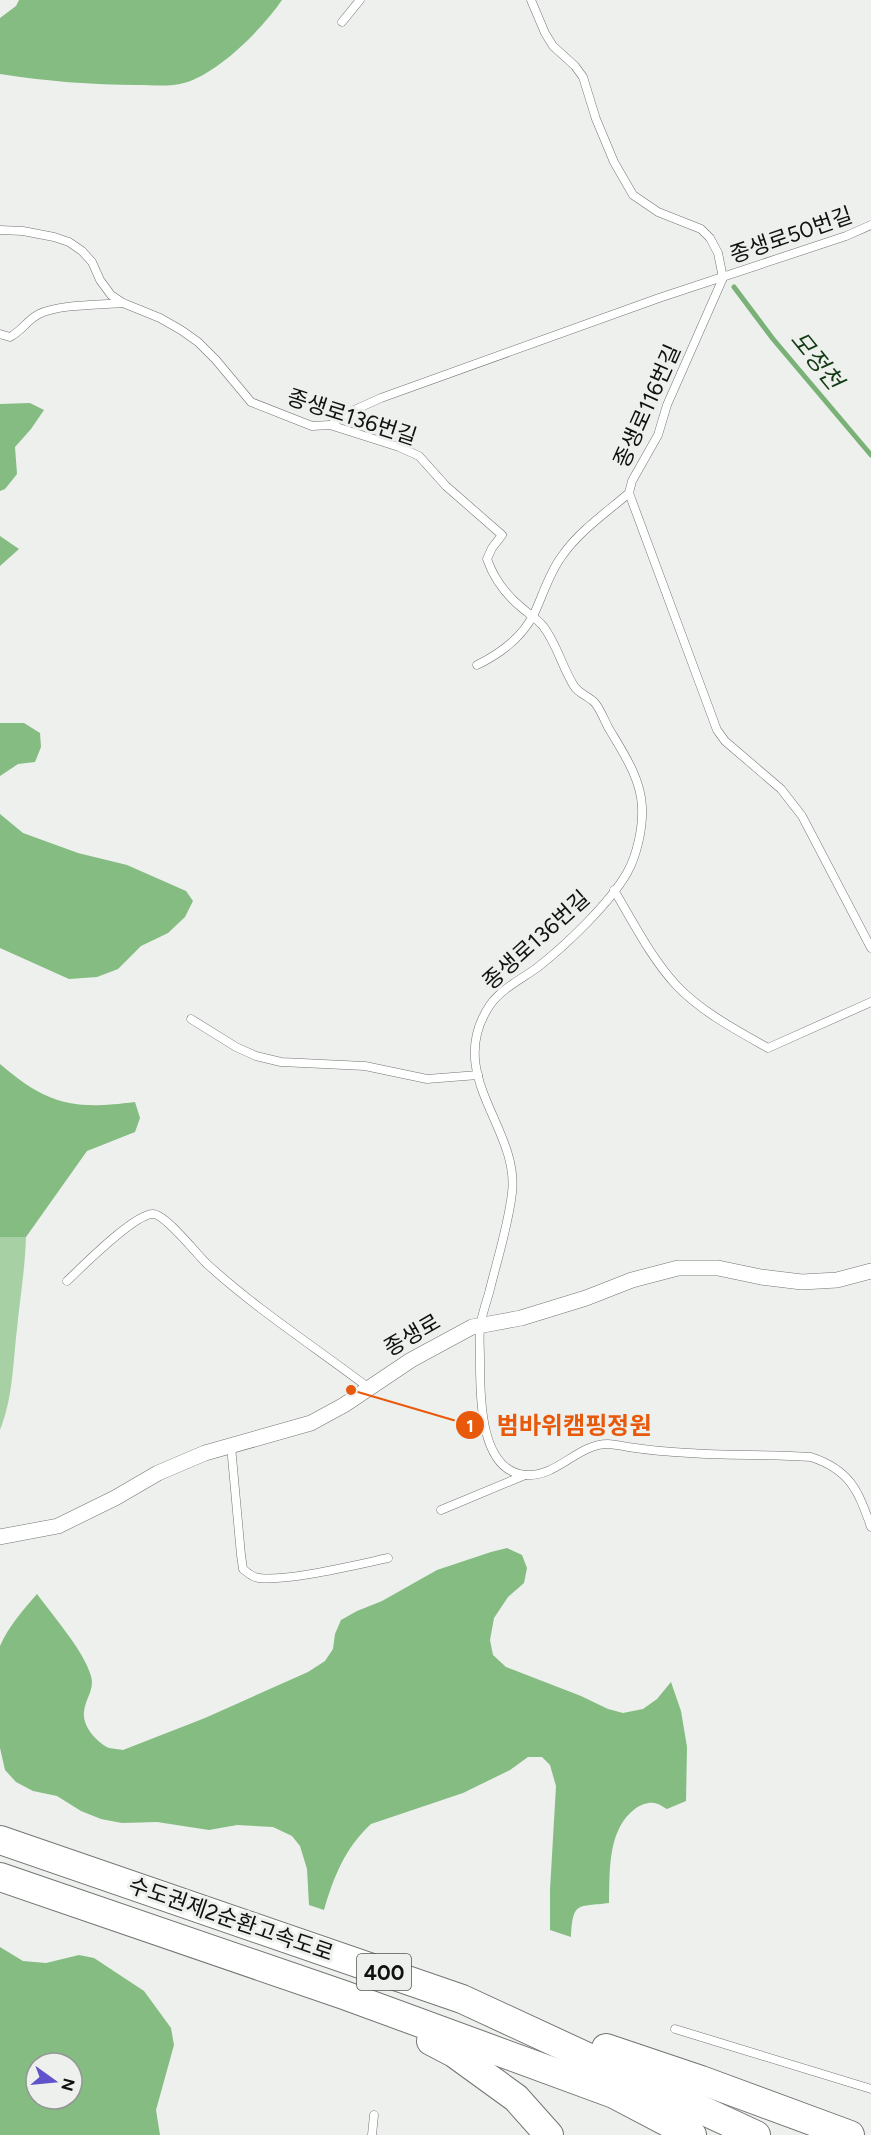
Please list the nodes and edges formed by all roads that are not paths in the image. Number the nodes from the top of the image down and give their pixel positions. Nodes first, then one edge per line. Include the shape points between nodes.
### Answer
1 (360, 0) edge
2 (531, 0) edge
3 (342, 21) dead end
4 (871, 225) edge
5 (0, 230) edge
6 (723, 278) junction
7 (123, 303) junction
8 (0, 334) edge
9 (330, 425) junction
10 (629, 493) junction
11 (532, 617) junction
12 (477, 665) dead end
13 (614, 890) junction
14 (871, 948) edge
15 (871, 1002) edge
16 (190, 1019) dead end
17 (478, 1075) junction
18 (871, 1271) edge
19 (67, 1281) dead end
20 (480, 1326) junction
21 (369, 1388) junction
22 (231, 1446) junction
23 (525, 1475) junction
24 (441, 1510) dead end
25 (871, 1527) edge
26 (0, 1537) edge
27 (388, 1558) dead end
28 (0, 1840) edge
29 (0, 1877) edge
30 (344, 1995) junction
31 (462, 1999) junction
32 (675, 2029) dead end
33 (871, 2089) edge
34 (374, 2115) dead end
35 (372, 2135) edge
36 (549, 2135) edge
37 (692, 2135) edge
38 (756, 2135) edge
39 (850, 2135) edge

1 - 3 lane
2 - 6 lane via 545,33 583,77 614,162 633,195 658,212 701,229 718,253
4 - 6 lane, 종생로50번길
5 - 7 lane, 종생로136번길 via 69,242 82,250 105,287
6 - 9 lane, 종생로50번길 via 381,398
6 - 10 lane, 종생로116번길 via 667,405 658,435
7 - 8 lane via 41,313 10,337
7 - 9 lane, 종생로136번길 via 160,318 189,336 216,360 251,402 312,426
9 - 11 lane, 종생로136번길 via 399,447 430,466 446,486 502,535 487,560 492,575
10 - 11 lane via 572,542 560,558
10 - 14 lane, 종생로116번길 via 717,730 782,789 802,816
11 - 12 lane via 496,656
11 - 13 lane, 종생로136번길 via 554,643 575,689 594,701 634,774 643,805 639,839 627,873
13 - 15 lane via 660,966 678,987 726,1024 768,1048
13 - 17 lane, 종생로136번길 via 548,958 492,1002 481,1021 475,1063
16 - 17 lane via 236,1047 281,1062 364,1066 427,1079
17 - 20 lane, 종생로136번길 via 508,1157 513,1191
18 - 20 street, 종생로 via 837,1280 802,1282 718,1268 678,1268 521,1318
19 - 21 lane via 124,1230 145,1215 156,1214 233,1287
20 - 21 street, 종생로 via 411,1360
20 - 23 lane, 종생로136번길 via 485,1429 503,1466
21 - 22 street, 종생로 via 311,1423
22 - 26 street, 종생로 via 158,1473 58,1526
22 - 27 lane via 243,1569 253,1577 270,1579
23 - 24 lane
23 - 25 lane via 541,1474 594,1446 608,1444 686,1453 812,1457 830,1463 844,1475
28 - 31 highway, 수도권제2순환고속도로 / 400
29 - 30 highway, 수도권제2순환고속도로 / 400
30 - 36 highway via 454,2053 516,2098
30 - 37 highway, 수도권제2순환고속도로 / 400 via 614,2094
31 - 38 highway, 수도권제2순환고속도로 / 400
31 - 39 highway
32 - 33 lane
34 - 35 lane

